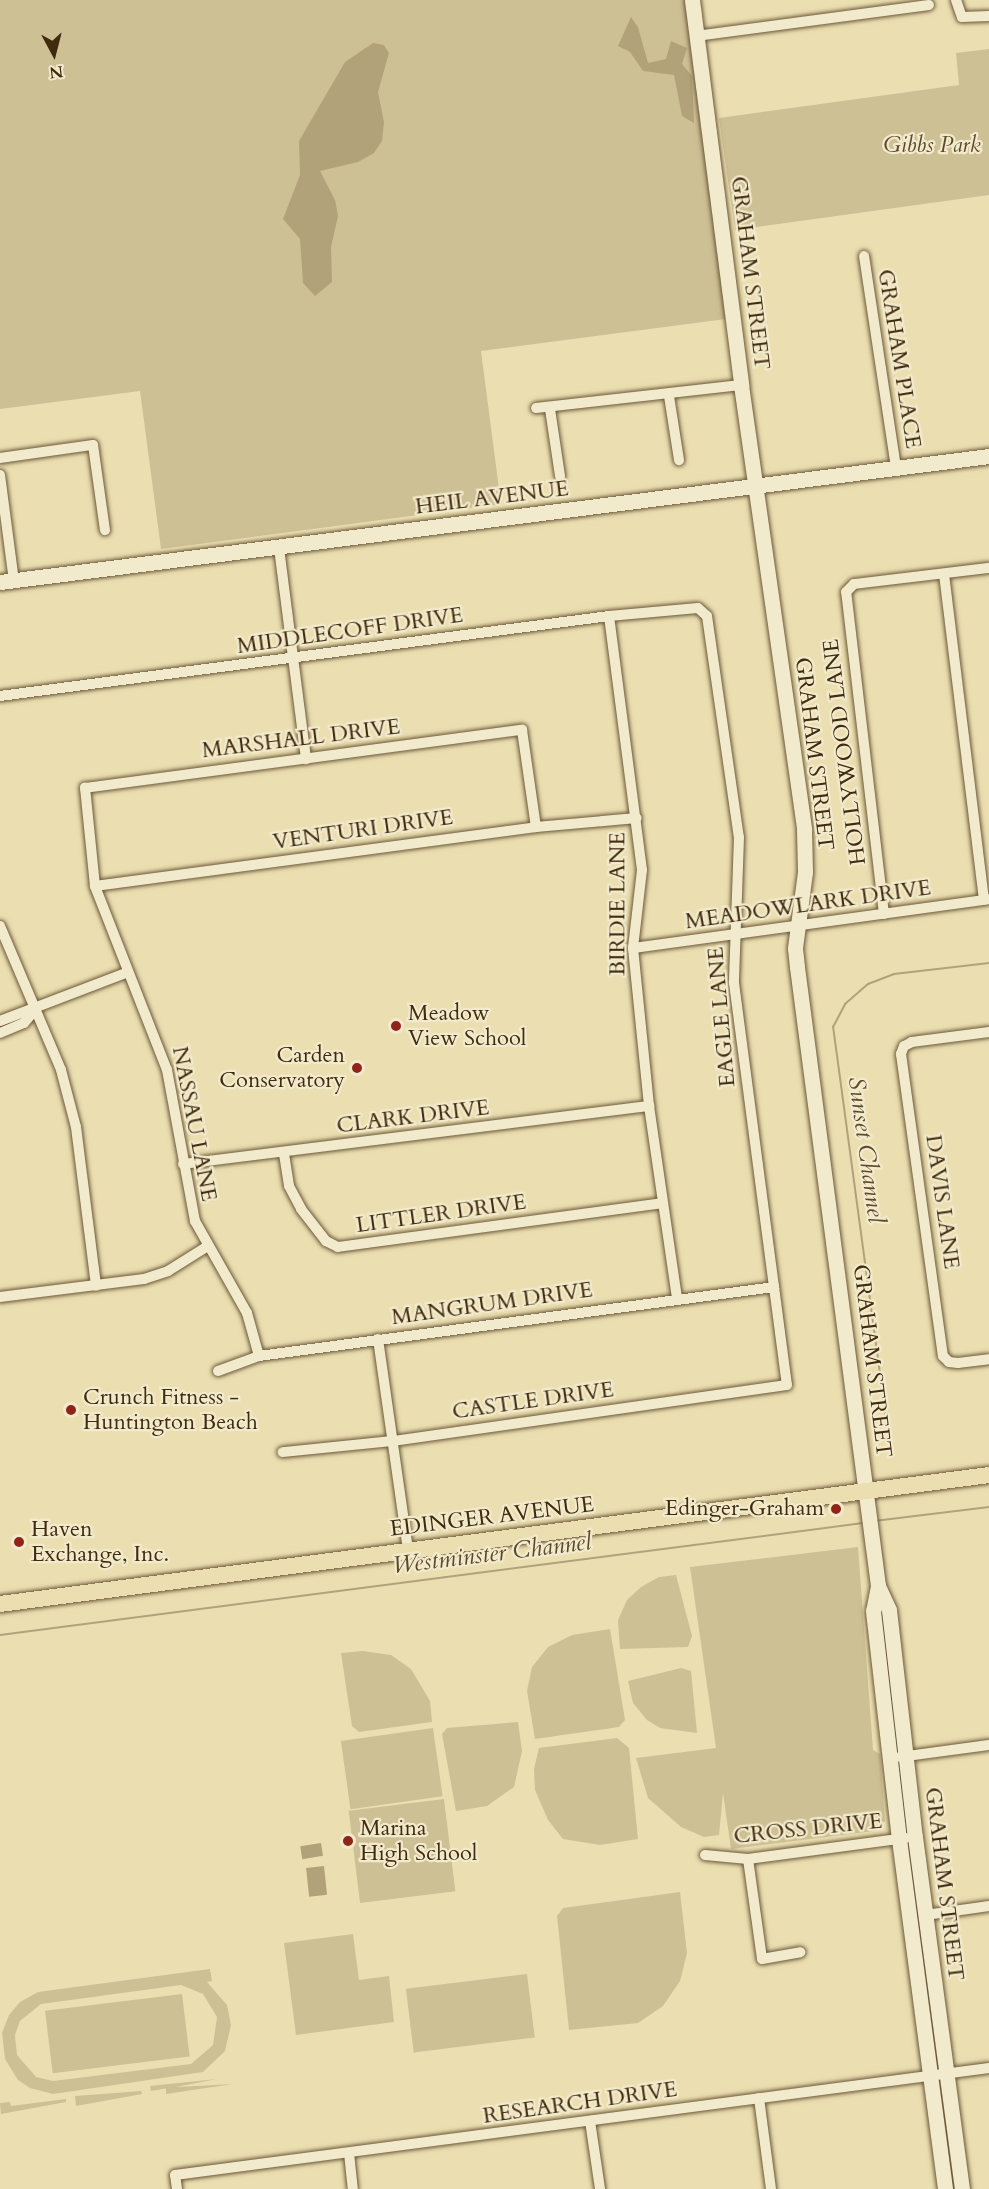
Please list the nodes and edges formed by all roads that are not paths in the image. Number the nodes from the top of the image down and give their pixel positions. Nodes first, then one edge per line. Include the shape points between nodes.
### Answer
1 (692, 0) edge
2 (956, 0) edge
3 (929, 5) dead end
4 (989, 16) edge
5 (696, 36) junction
6 (864, 256) dead end
7 (741, 386) junction
8 (669, 396) junction
9 (536, 408) dead end
10 (550, 409) junction
11 (989, 456) edge
12 (0, 458) edge
13 (679, 460) dead end
14 (896, 468) junction
15 (0, 475) edge
16 (560, 476) dead end
17 (754, 486) junction
18 (105, 530) dead end
19 (279, 548) junction
20 (989, 568) edge
21 (944, 574) junction
22 (7, 581) edge
23 (705, 610) joint
24 (609, 616) junction
25 (293, 659) junction
26 (0, 696) edge
27 (306, 759) junction
28 (85, 788) joint
29 (637, 818) junction
30 (536, 827) junction
31 (95, 886) junction
32 (987, 900) edge
33 (884, 914) junction
34 (0, 926) edge
35 (798, 927) junction
36 (734, 936) junction
37 (633, 948) junction
38 (128, 972) junction
39 (34, 1011) junction
40 (0, 1021) edge
41 (989, 1032) edge
42 (0, 1034) edge
43 (649, 1106) junction
44 (284, 1154) junction
45 (183, 1164) junction
46 (662, 1203) junction
47 (208, 1246) junction
48 (96, 1286) junction
49 (774, 1287) junction
50 (0, 1297) edge
51 (677, 1298) junction
52 (378, 1340) junction
53 (259, 1356) junction
54 (989, 1359) edge
55 (218, 1371) dead end
56 (787, 1385) joint
57 (392, 1441) junction
58 (283, 1452) dead end
59 (989, 1475) edge
60 (867, 1499) junction
61 (408, 1551) junction
62 (0, 1604) edge
63 (989, 1745) edge
64 (898, 1757) junction
65 (915, 1837) junction
66 (899, 1839) junction
67 (705, 1855) dead end
68 (747, 1859) junction
69 (989, 1906) edge
70 (925, 1915) junction
71 (800, 1952) dead end
72 (989, 2068) edge
73 (946, 2073) junction
74 (930, 2075) junction
75 (759, 2098) junction
76 (590, 2121) junction
77 (349, 2153) junction
78 (177, 2189) edge
79 (353, 2189) edge
80 (600, 2189) edge
81 (771, 2189) edge
82 (945, 2189) edge
83 (962, 2189) edge

1 - 5 street, GRAHAM STREET
2 - 4 street via 962,16
3 - 5 street
5 - 7 street, GRAHAM STREET
6 - 14 street, GRAHAM PLACE
7 - 8 street
7 - 17 street, GRAHAM STREET
8 - 10 street
8 - 13 street
9 - 10 street
10 - 16 street
11 - 14 street, HEIL AVENUE
12 - 18 street via 93,445
14 - 17 street, HEIL AVENUE
15 - 22 street
17 - 19 street, HEIL AVENUE
17 - 35 street, GRAHAM STREET via 804,830 805,872
19 - 22 street, HEIL AVENUE
19 - 25 street
20 - 21 street
21 - 32 street
21 - 33 street, HOLLYWOOD LANE via 849,586 845,594
23 - 24 street, MIDDLECOFF DRIVE
23 - 36 street, EAGLE LANE via 739,837 741,874
24 - 25 street, MIDDLECOFF DRIVE
24 - 29 street, BIRDIE LANE
25 - 26 street, MIDDLECOFF DRIVE
25 - 27 street
27 - 28 street, MARSHALL DRIVE
27 - 30 street, MARSHALL DRIVE via 522,730
28 - 31 street, NASSAU LANE
29 - 30 street, VENTURI DRIVE
29 - 37 street, BIRDIE LANE via 642,870
30 - 31 street, VENTURI DRIVE
31 - 38 street, NASSAU LANE
32 - 33 street, MEADOWLARK DRIVE
33 - 35 street, MEADOWLARK DRIVE
34 - 39 street
35 - 36 street, MEADOWLARK DRIVE
35 - 60 street, GRAHAM STREET via 797,967
36 - 37 street, MEADOWLARK DRIVE
36 - 49 street, EAGLE LANE via 734,983
37 - 43 street, BIRDIE LANE
38 - 39 street
38 - 45 street, NASSAU LANE via 165,1062
39 - 40 street
39 - 42 street via 24,1023
39 - 48 street via 61,1070 76,1127
41 - 54 street, DAVIS LANE via 904,1046 901,1054 944,1356 949,1362
43 - 44 street, CLARK DRIVE
43 - 46 street, BIRDIE LANE
44 - 45 street, CLARK DRIVE
44 - 46 street, LITTLER DRIVE via 289,1186 302,1209 326,1241 339,1247
45 - 47 street, NASSAU LANE via 195,1221
46 - 51 street, BIRDIE LANE
47 - 48 street via 168,1271
47 - 53 street, NASSAU LANE via 247,1313
48 - 50 street
49 - 51 street, MANGRUM DRIVE
49 - 56 street, EAGLE LANE
51 - 52 street, MANGRUM DRIVE
52 - 53 street, MANGRUM DRIVE
52 - 57 street
53 - 55 street, MANGRUM DRIVE
56 - 57 street, CASTLE DRIVE
57 - 58 street, CASTLE DRIVE
57 - 61 street
59 - 60 main road, EDINGER AVENUE
60 - 61 main road, EDINGER AVENUE
60 - 64 street, GRAHAM STREET via 878,1586 889,1610
61 - 62 main road, EDINGER AVENUE
63 - 64 street
64 - 65 street, GRAHAM STREET
64 - 66 street, GRAHAM STREET
65 - 66 street, CROSS DRIVE
65 - 70 street, GRAHAM STREET
66 - 68 street, CROSS DRIVE
66 - 74 street, GRAHAM STREET
67 - 68 street, CROSS DRIVE
68 - 71 street via 762,1959
69 - 70 street
70 - 73 street, GRAHAM STREET
72 - 73 street, RESEARCH DRIVE
73 - 74 street, RESEARCH DRIVE
73 - 83 street, GRAHAM STREET
74 - 75 street, RESEARCH DRIVE
74 - 82 street, GRAHAM STREET
75 - 76 street, RESEARCH DRIVE
75 - 81 street
76 - 77 street, RESEARCH DRIVE
76 - 80 street
77 - 78 street, RESEARCH DRIVE via 175,2175
77 - 79 street

